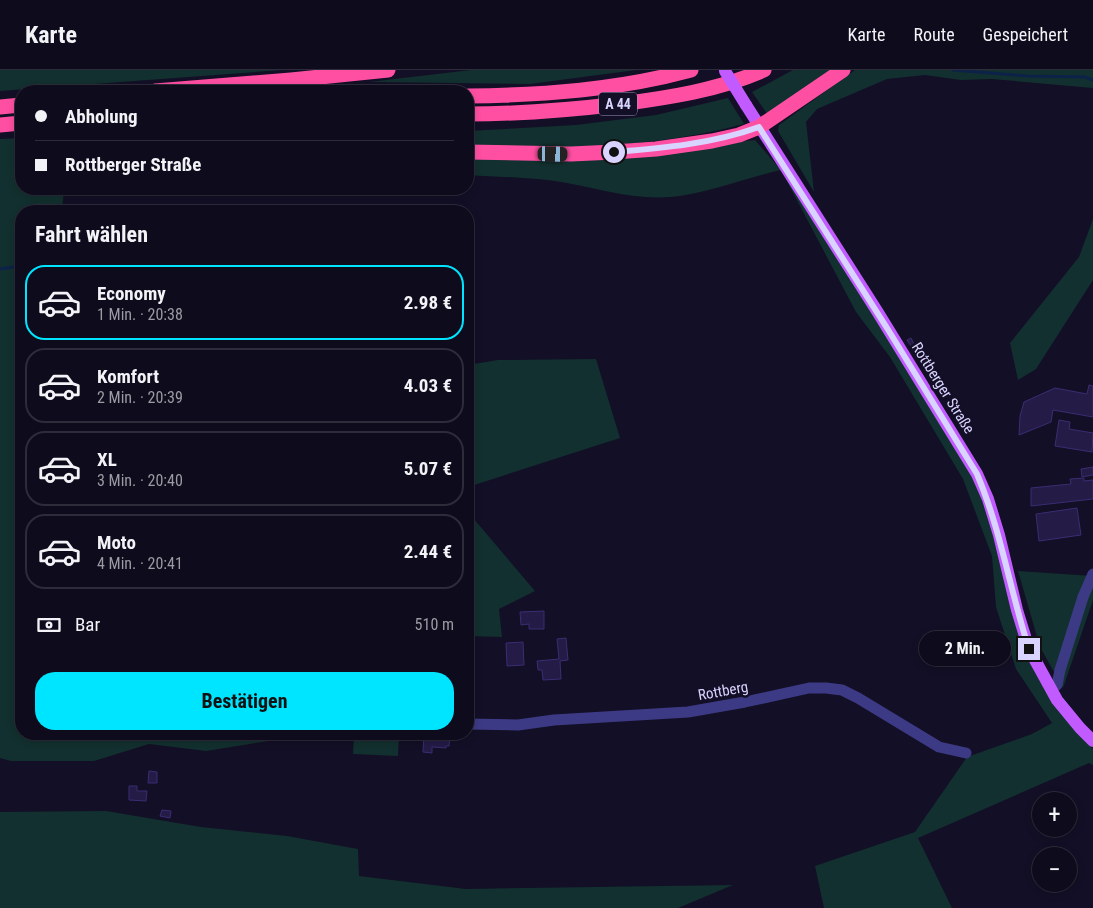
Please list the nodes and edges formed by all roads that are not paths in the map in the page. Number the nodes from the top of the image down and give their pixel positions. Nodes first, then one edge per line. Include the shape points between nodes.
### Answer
1 (388, 70) edge
2 (691, 70) edge
3 (724, 70) edge
4 (764, 70) edge
5 (843, 70) edge
6 (229, 85) edge
7 (474, 96) edge
8 (15, 106) edge
9 (0, 107) edge
10 (474, 114) edge
11 (15, 124) edge
12 (0, 125) edge
13 (759, 127) junction
14 (474, 152) edge
15 (1093, 574) edge
16 (1057, 685) dead end
17 (474, 724) edge
18 (1093, 741) edge
19 (966, 753) dead end

1 - 6 highway
2 - 7 highway, A 44 via 600,88
3 - 13 main road, Rottberger Straße, bridge
4 - 10 highway, A 44 via 719,86 642,102 516,114
5 - 13 highway
8 - 9 highway
11 - 12 highway
13 - 14 highway via 712,141 648,150 570,154
13 - 18 main road, Rottberger Straße via 977,474 999,535 1029,649 1057,700
15 - 16 street
17 - 19 street, Rottberg via 518,725 688,712 809,688 826,688 842,690 858,698 939,748

